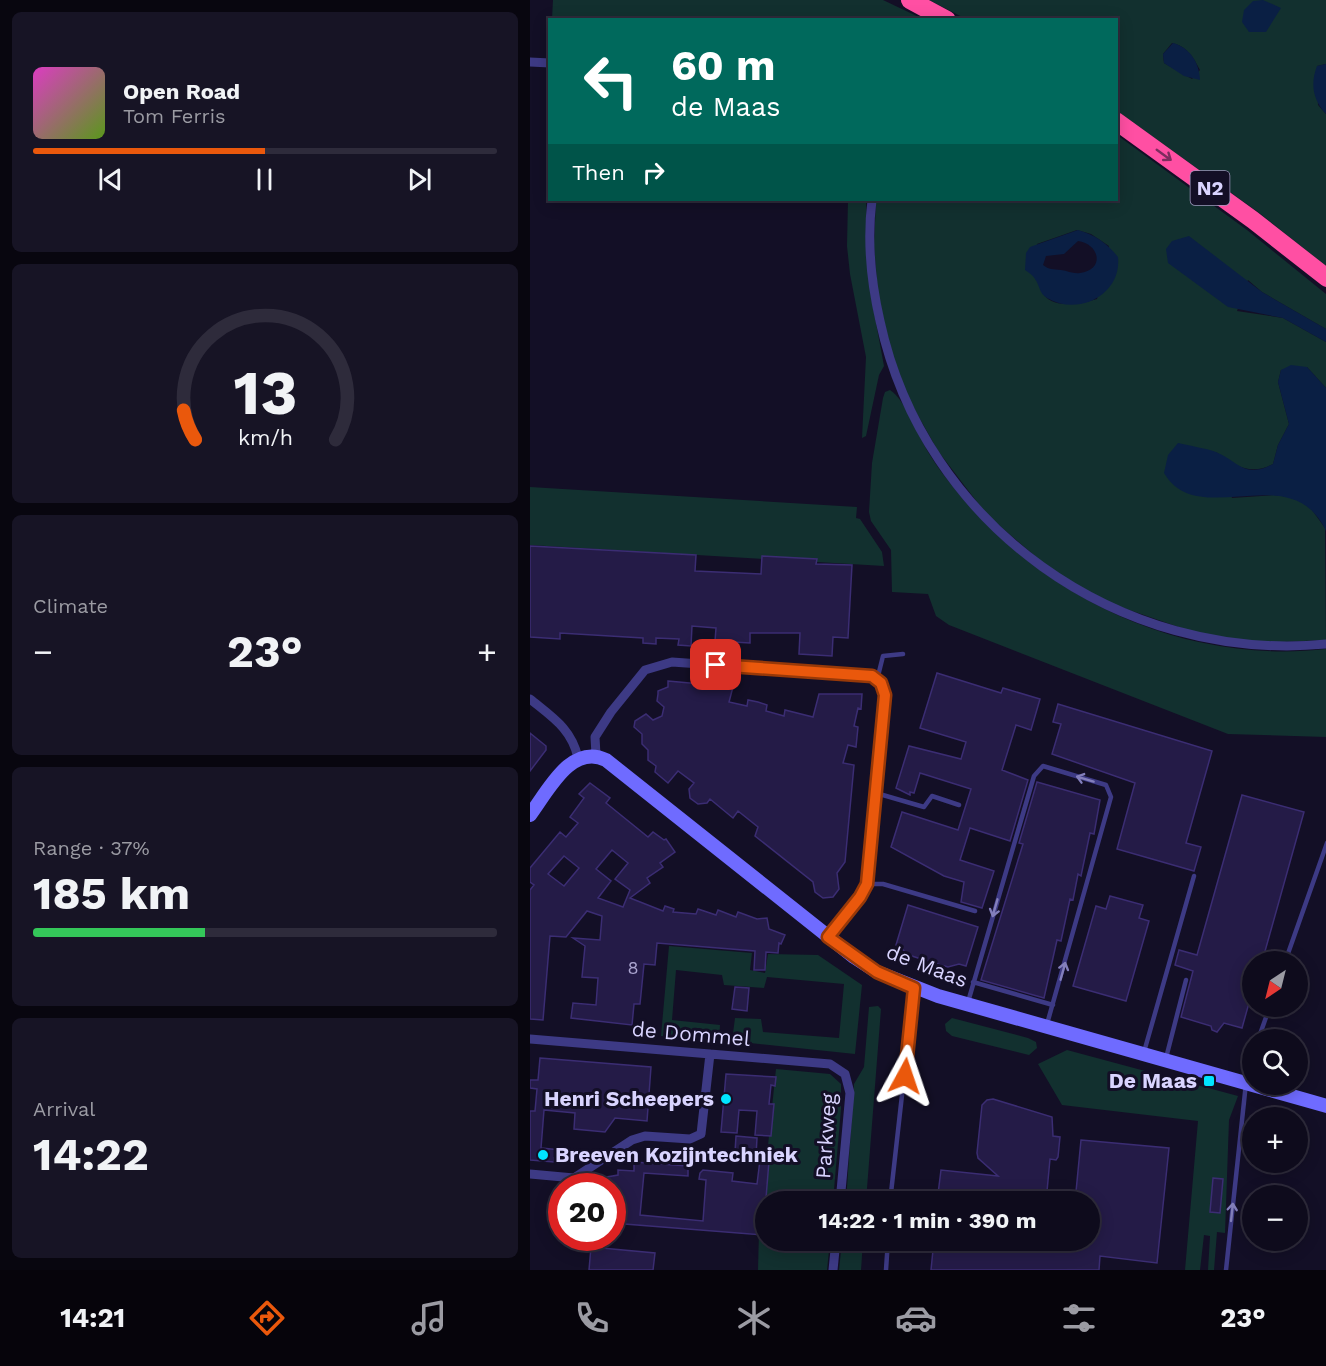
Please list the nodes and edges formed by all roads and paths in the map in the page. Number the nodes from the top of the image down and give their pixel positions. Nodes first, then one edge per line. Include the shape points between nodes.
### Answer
1 (910, 0) edge
2 (943, 18) edge
3 (530, 62) edge
4 (548, 63) edge
5 (1118, 122) edge
6 (872, 201) edge
7 (1326, 278) edge
8 (1326, 644) edge
9 (903, 654) dead end
10 (877, 680) junction
11 (530, 699) edge
12 (596, 756) junction
13 (578, 758) junction
14 (876, 793) junction
15 (959, 805) dead end
16 (530, 815) edge
17 (1326, 843) edge
18 (1194, 876) dead end
19 (867, 884) junction
20 (975, 911) dead end
21 (828, 937) junction
22 (1289, 951) edge
23 (1186, 980) dead end
24 (974, 982) junction
25 (914, 988) junction
26 (967, 1004) junction
27 (1053, 1005) junction
28 (1047, 1027) junction
29 (530, 1039) edge
30 (710, 1054) junction
31 (1144, 1054) junction
32 (1165, 1060) junction
33 (845, 1074) joint
34 (1242, 1082) edge
35 (1245, 1095) edge
36 (1288, 1095) edge
37 (1326, 1106) edge
38 (530, 1174) edge
39 (841, 1191) edge
40 (891, 1191) edge
41 (835, 1251) edge
42 (887, 1251) edge
43 (833, 1270) edge
44 (886, 1270) edge
45 (1226, 1270) edge

1 - 2 highway
3 - 4 street
5 -> 7 highway, N2
6 - 8 street via 870,245 875,296 894,376 934,454 983,517 1053,576 1150,624 1261,646
9 - 10 lane via 883,656
10 - 12 street via 872,676 672,662 646,670 611,712 595,737
10 - 14 street via 885,695
11 - 13 street via 564,727 574,741
12 - 13 street
12 - 21 street, de Maas
13 - 16 street
14 - 15 lane via 924,807 932,796
14 - 19 street
17 - 22 lane
18 - 31 lane
19 - 20 lane via 883,884
19 - 21 street
21 - 25 street, de Maas via 877,972
23 - 32 lane
24 - 26 lane
24 - 27 lane
27 -> 24 lane via 1111,797 1106,785 1043,766 1034,776
25 - 26 street, de Maas
25 - 40 lane
26 - 28 street, de Maas
27 - 28 lane
28 - 31 street, de Maas
29 - 30 street, de Dommel
30 - 33 street, de Dommel via 830,1064
30 - 38 street via 701,1134 690,1139 644,1136 632,1140 574,1178
31 - 32 street, de Maas
32 - 34 street, de Maas
33 - 39 street, Parkweg via 850,1093
45 -> 35 lane
36 - 37 street, de Maas
41 - 43 street
42 - 44 lane

